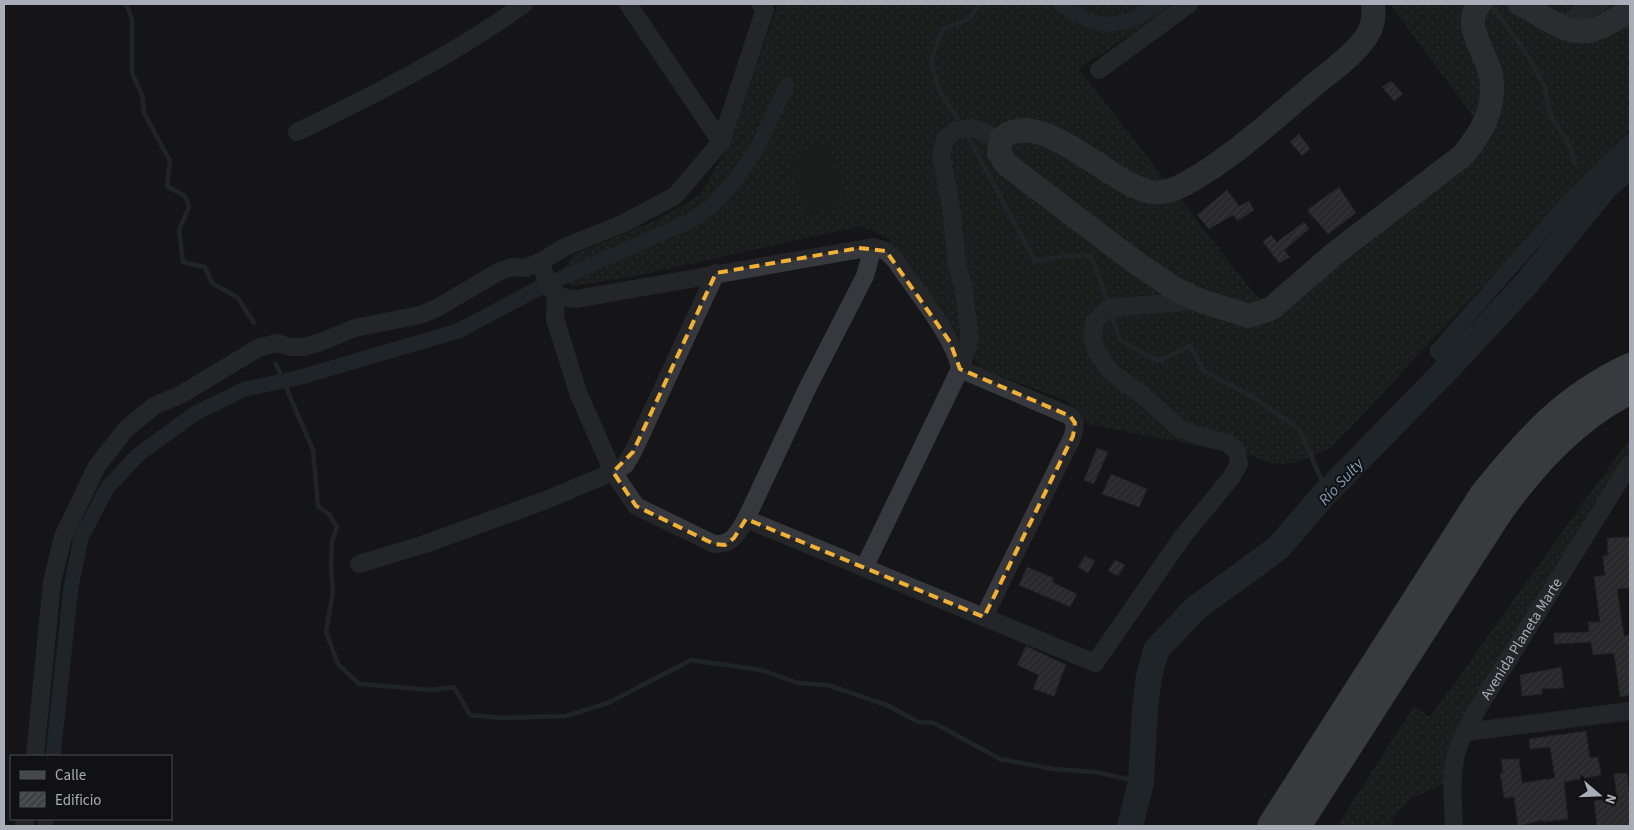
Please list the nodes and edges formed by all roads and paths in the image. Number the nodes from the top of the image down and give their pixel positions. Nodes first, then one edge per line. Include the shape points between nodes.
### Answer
1 (524, 4) edge
2 (628, 4) edge
3 (761, 4) edge
4 (1189, 4) edge
5 (1373, 4) edge
6 (1480, 4) edge
7 (1520, 4) edge
8 (1597, 4) edge
9 (1630, 11) edge
10 (1565, 28) junction
11 (1099, 70) dead end
12 (297, 132) dead end
13 (1001, 139) junction
14 (721, 142) junction
15 (872, 247) junction
16 (540, 262) junction
17 (716, 273) junction
18 (555, 294) junction
19 (1201, 301) junction
20 (1630, 366) edge
21 (960, 369) junction
22 (1630, 390) edge
23 (1630, 464) edge
24 (613, 472) junction
25 (746, 519) junction
26 (359, 564) dead end
27 (864, 568) junction
28 (984, 617) junction
29 (1630, 711) edge
30 (1466, 732) junction
31 (34, 755) edge
32 (1271, 826) edge
33 (1297, 826) edge
34 (1454, 826) edge

1 - 12 street via 393,86
2 - 14 street
3 - 14 street via 765,8
4 - 11 street
5 - 13 street via 1370,30 1362,43 1335,68 1248,141 1184,185 1171,190 1154,193 1135,187 1072,148 1030,129 1009,132
6 - 19 street via 1473,19 1474,32 1491,75 1492,99 1479,137 1462,156 1334,254 1272,308 1249,316
7 - 10 street
8 - 10 street via 1578,14
9 - 10 street via 1591,31
13 - 19 street via 999,153 1006,164 1131,259 1175,289
13 - 21 street via 972,128 956,130 946,138 941,154 970,339
14 - 16 street via 675,196
15 - 17 street
15 - 21 street via 886,251 895,260 950,342
15 - 25 street via 865,276
16 - 18 street
16 - 31 street via 525,268 512,267 500,271 420,315 355,328 318,343 290,346 277,342 258,348 182,394 154,406 126,429 97,466 64,537 52,582
17 - 18 street via 576,299
17 - 24 street via 633,452 625,465
18 - 24 street via 555,319 579,395
19 - 28 street via 1108,308 1094,322 1093,339 1096,351 1110,371 1179,428 1228,443 1238,452 1239,464 1231,478 1183,536 1096,663
20 - 32 highway via 1562,407 1521,447 1483,495
21 - 27 street
21 - 28 street via 1070,416 1075,423 1073,436
22 - 33 highway via 1613,398 1571,430 1527,473
23 - 30 street, Avenida Planeta Marte
24 - 25 street via 636,506 714,544 725,545 734,538
24 - 26 street via 509,514
25 - 27 street
27 - 28 street
29 - 30 street
30 - 34 street, Avenida Planeta Marte via 1457,750 1452,786

